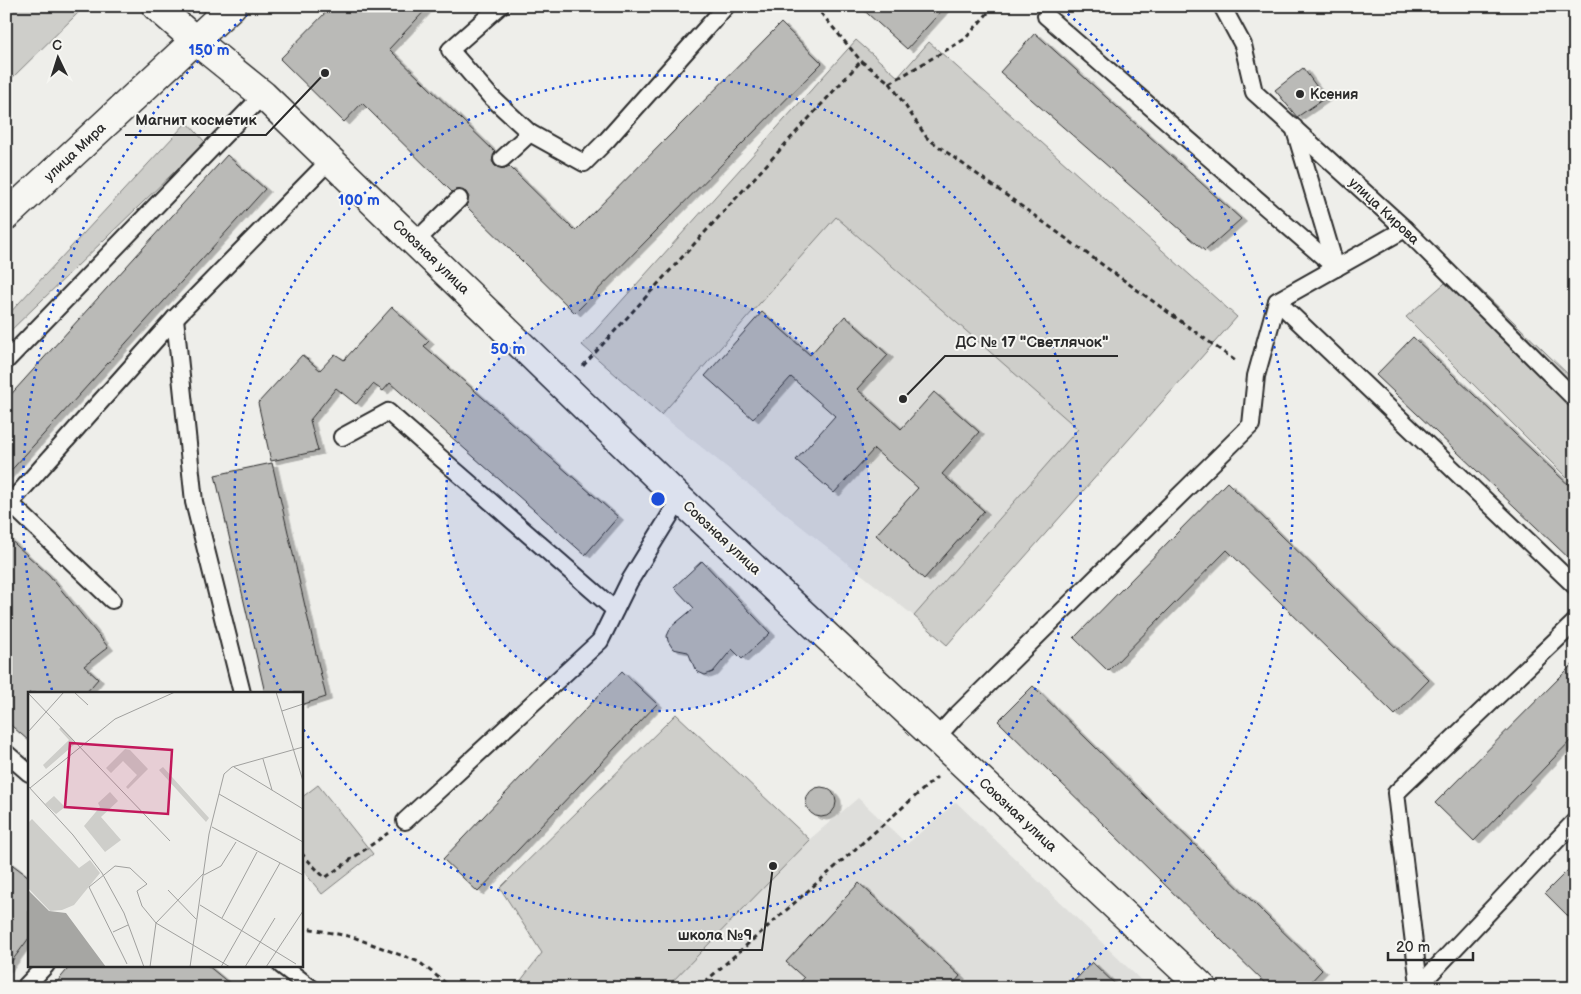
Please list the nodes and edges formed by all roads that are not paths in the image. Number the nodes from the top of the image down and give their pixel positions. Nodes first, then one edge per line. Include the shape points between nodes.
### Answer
1 (156, 6) edge
2 (232, 6) edge
3 (500, 6) edge
4 (726, 6) edge
5 (1222, 6) edge
6 (1046, 16) dead end
7 (196, 41) junction
8 (263, 95) junction
9 (1294, 128) junction
10 (530, 133) junction
11 (502, 159) dead end
12 (330, 160) junction
13 (460, 200) dead end
14 (6, 216) edge
15 (1405, 229) junction
16 (415, 242) junction
17 (1336, 268) junction
18 (1277, 301) junction
19 (175, 318) junction
20 (6, 361) edge
21 (1575, 399) edge
22 (342, 437) dead end
23 (680, 499) junction
24 (1575, 586) edge
25 (112, 600) dead end
26 (615, 610) junction
27 (1575, 622) edge
28 (242, 692) edge
29 (936, 738) junction
30 (6, 753) edge
31 (28, 772) edge
32 (405, 821) road end
33 (1575, 821) edge
34 (45, 966) edge
35 (282, 966) edge
36 (1420, 987) edge
37 (24, 988) edge
38 (312, 988) edge
39 (1203, 988) edge

1 - 7 street, Союзная улица
2 - 7 street, улица Мира
3 - 10 lane via 450,50 490,96
4 - 10 lane via 584,163
5 - 9 lane, улица Кирова via 1243,45 1254,92
6 - 17 lane
7 - 8 street, Союзная улица
7 - 14 street, улица Мира
8 - 12 street, Союзная улица
8 - 20 lane
9 - 15 lane, улица Кирова
9 - 17 lane
10 - 11 lane
12 - 16 street, Союзная улица
12 - 19 lane
13 - 16 lane
15 - 17 lane
15 - 21 lane, улица Кирова
16 - 23 street, Союзная улица
17 - 18 lane
18 - 24 lane
18 - 29 lane via 1256,376 1251,425
19 - 25 lane via 10,503
19 - 28 lane via 194,502
22 - 26 lane via 388,412
23 - 26 lane
23 - 29 street, Союзная улица
26 - 32 lane via 600,641
27 - 36 lane via 1396,793
29 - 39 street, Союзная улица
30 - 31 lane
33 - 36 lane
34 - 37 lane
35 - 38 lane

